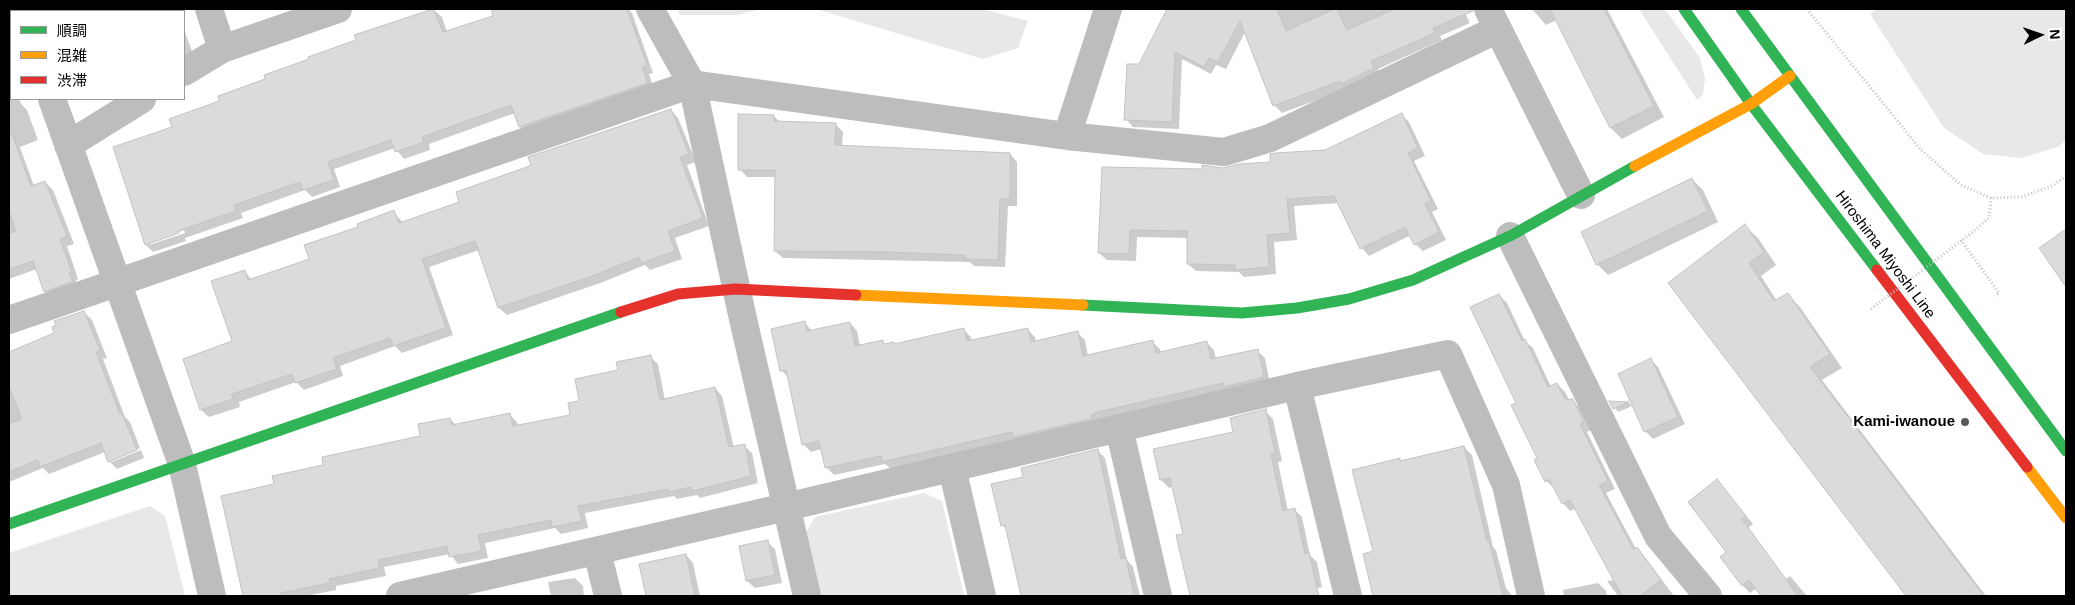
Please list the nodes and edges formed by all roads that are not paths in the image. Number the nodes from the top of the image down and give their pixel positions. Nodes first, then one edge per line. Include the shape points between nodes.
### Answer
1 (209, 9) edge
2 (338, 9) edge
3 (650, 9) edge
4 (1108, 9) edge
5 (1684, 9) edge
6 (1741, 9) edge
7 (1493, 19) edge
8 (222, 49) junction
9 (185, 71) edge
10 (1790, 76) junction
11 (692, 84) junction
12 (52, 100) edge
13 (140, 100) edge
14 (1751, 104) junction
15 (1067, 136) junction
16 (68, 145) junction
17 (1581, 195) junction
18 (1510, 236) junction
19 (117, 281) junction
20 (736, 289) junction
21 (9, 320) edge
22 (1297, 386) junction
23 (1119, 428) junction
24 (2066, 451) edge
25 (182, 464) junction
26 (952, 468) junction
27 (786, 507) junction
28 (2066, 518) edge
29 (9, 524) edge
30 (597, 551) junction
31 (212, 596) edge
32 (407, 596) edge
33 (608, 596) edge
34 (807, 596) edge
35 (982, 596) edge
36 (1158, 596) edge
37 (1348, 596) edge
38 (1531, 596) edge
39 (1708, 596) edge

1 - 8 street
2 - 8 street
3 - 11 street
4 - 15 street
5 - 14 street, Hiroshima Miyoshi Line
6 - 10 street, Hiroshima Miyoshi Line
7 - 15 street via 1270,138 1224,152
7 - 17 street
8 - 9 street
10 - 14 street
10 - 24 street, Hiroshima Miyoshi Line
11 - 15 street
11 - 19 street
11 - 20 street
12 - 16 street
13 - 16 street
14 - 17 street
14 - 28 street, Hiroshima Miyoshi Line
16 - 19 street
17 - 18 street
18 - 20 street via 1413,280 1349,299 1242,313
18 - 39 street via 1658,536
19 - 21 street
19 - 25 street
20 - 25 street via 678,294 616,313
20 - 27 street
22 - 23 street
22 - 37 street
22 - 38 street via 1448,354 1506,485
23 - 26 street
23 - 36 street
25 - 29 street
25 - 31 street
26 - 27 street
26 - 35 street
27 - 30 street
27 - 34 street
30 - 32 street
30 - 33 street

